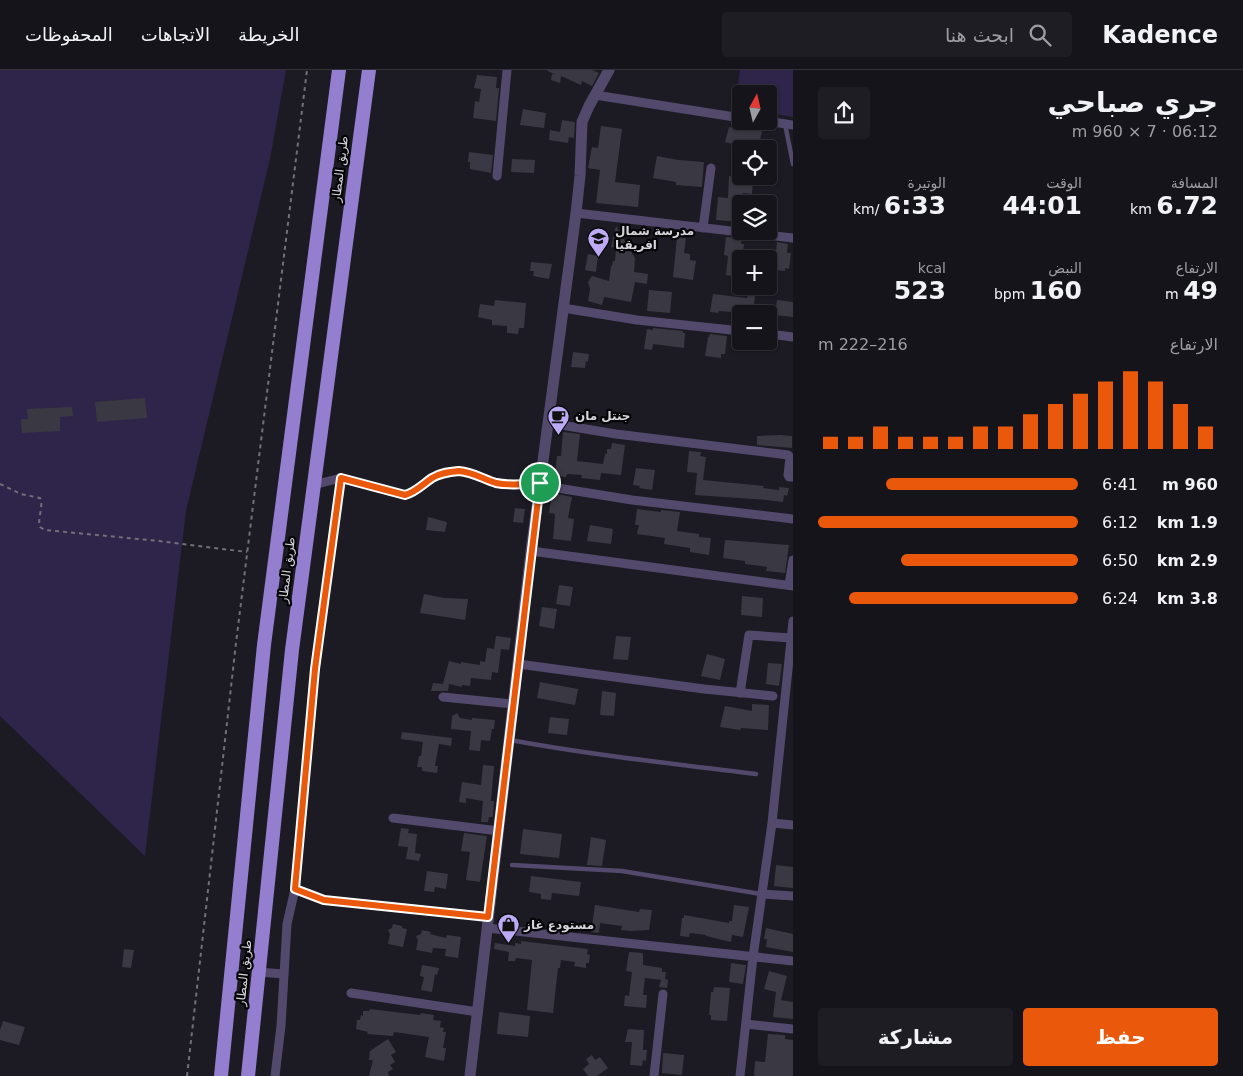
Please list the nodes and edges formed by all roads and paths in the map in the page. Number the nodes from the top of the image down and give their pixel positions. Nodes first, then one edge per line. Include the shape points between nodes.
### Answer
1 (307, 70) edge
2 (339, 70) edge
3 (369, 70) edge
4 (507, 70) edge
5 (609, 70) edge
6 (595, 95) junction
7 (732, 117) edge
8 (789, 125) edge
9 (793, 164) edge
10 (711, 168) dead end
11 (497, 176) dead end
12 (576, 213) junction
13 (703, 228) junction
14 (793, 238) edge
15 (563, 308) junction
16 (732, 330) edge
17 (777, 335) edge
18 (793, 337) edge
19 (549, 424) junction
20 (793, 477) edge
21 (341, 478) junction
22 (0, 484) edge
23 (540, 484) junction
24 (314, 485) junction
25 (793, 519) edge
26 (531, 551) junction
27 (248, 552) junction
28 (793, 560) edge
29 (791, 586) edge
30 (793, 621) edge
31 (791, 638) junction
32 (518, 664) junction
33 (740, 693) junction
34 (772, 696) dead end
35 (443, 697) dead end
36 (513, 704) junction
37 (509, 739) junction
38 (756, 774) dead end
39 (393, 818) dead end
40 (772, 823) junction
41 (793, 825) edge
42 (498, 831) junction
43 (512, 865) dead end
44 (295, 889) junction
45 (762, 894) junction
46 (793, 896) edge
47 (488, 923) junction
48 (753, 957) junction
49 (793, 961) edge
50 (259, 972) junction
51 (283, 974) junction
52 (351, 993) dead end
53 (663, 994) dead end
54 (478, 1012) junction
55 (746, 1024) junction
56 (793, 1029) edge
57 (187, 1076) edge
58 (221, 1076) edge
59 (248, 1076) edge
60 (275, 1076) edge
61 (470, 1076) edge
62 (654, 1076) edge
63 (740, 1076) edge

1 - 27 path
2 - 58 highway, طريق المطار via 264,645
3 - 24 highway, طريق المطار
4 - 11 street
5 - 6 street
6 - 7 street
6 - 12 street via 582,122
8 - 9 lane
10 - 13 street
12 - 13 street
12 - 15 street
13 - 14 street
15 - 16 street
15 - 19 street
17 - 18 street
19 - 20 street via 788,455 788,474
19 - 23 street
21 - 23 lane via 405,495 413,493 433,477 448,472 471,472 505,484
21 - 24 street
21 - 44 street via 315,669
22 - 27 path via 21,494 40,498 39,526 45,530
23 - 25 street via 632,500
23 - 26 street
24 - 50 highway, طريق المطار via 291,659
26 - 29 street
26 - 32 street
27 - 57 path
28 - 29 street
30 - 31 street
31 - 33 street via 749,635
31 - 40 street
32 - 33 street
32 - 36 street
33 - 34 street
35 - 36 street
36 - 37 street
37 - 38 lane via 563,750
37 - 42 street
39 - 42 street
40 - 41 street
40 - 45 street
42 - 47 street
43 - 45 lane via 622,871
44 - 47 street via 324,900
44 - 51 street
45 - 46 street
45 - 48 street
47 - 48 street
47 - 54 street
48 - 49 street
48 - 55 street
50 - 51 street
50 - 59 highway, طريق المطار
51 - 60 street
52 - 54 street
53 - 62 street
54 - 61 street
55 - 56 street
55 - 63 street

